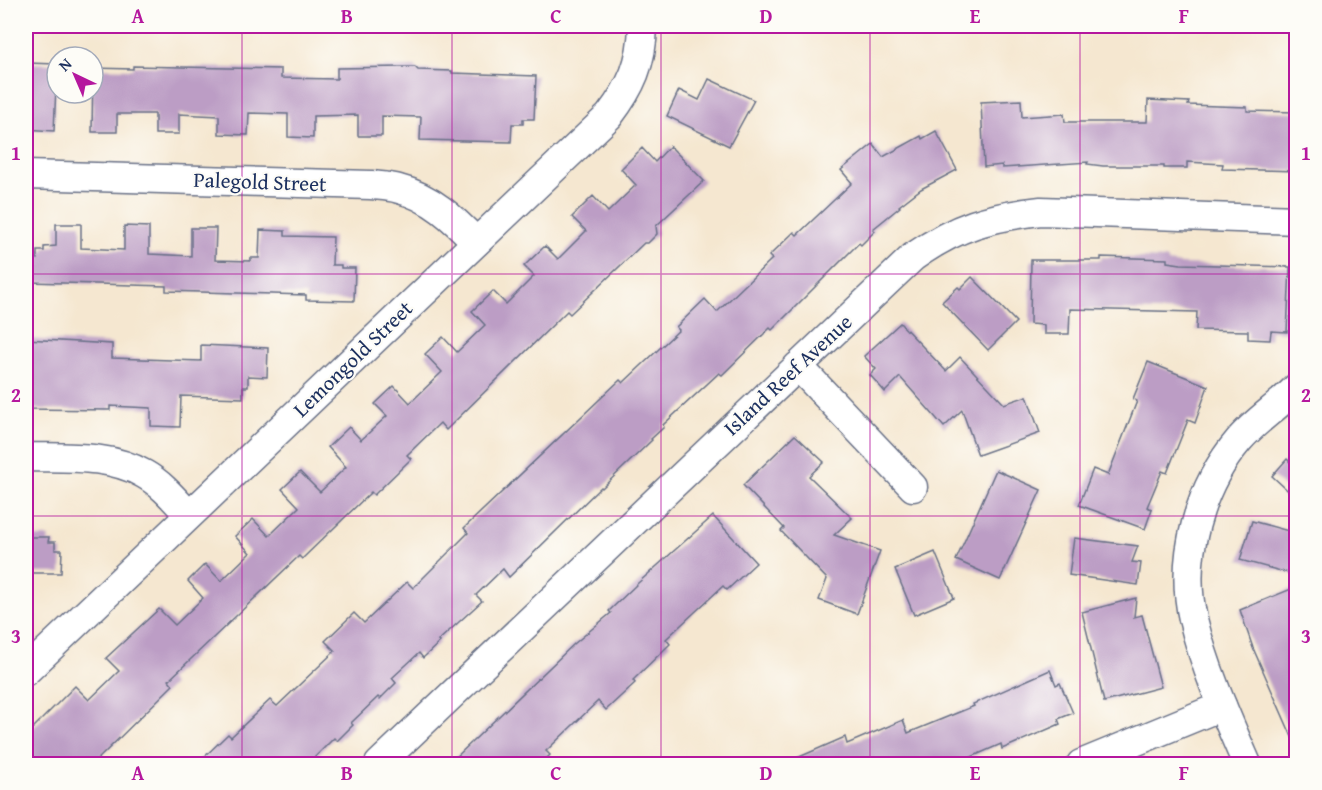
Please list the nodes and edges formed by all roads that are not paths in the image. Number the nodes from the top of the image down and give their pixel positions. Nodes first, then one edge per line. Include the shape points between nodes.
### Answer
1 (643, 26) edge
2 (26, 175) edge
3 (1296, 220) edge
4 (476, 242) junction
5 (798, 366) junction
6 (1296, 387) edge
7 (26, 458) edge
8 (913, 487) dead end
9 (189, 515) junction
10 (26, 671) edge
11 (1222, 706) junction
12 (379, 765) edge
13 (1081, 765) edge
14 (1247, 765) edge

1 - 4 street, Lemongold Street via 642,50 635,73 609,116
2 - 4 street, Palegold Street via 399,189 430,201
3 - 5 street, Island Reef Avenue via 1041,211 967,225 913,257
4 - 9 street, Lemongold Street
5 - 8 street
5 - 12 street, Island Reef Avenue
6 - 11 street via 1240,439 1218,471 1195,531 1189,589 1193,618
7 - 9 street via 78,458 124,465 158,484
9 - 10 street, Lemongold Street
11 - 13 street
11 - 14 street

